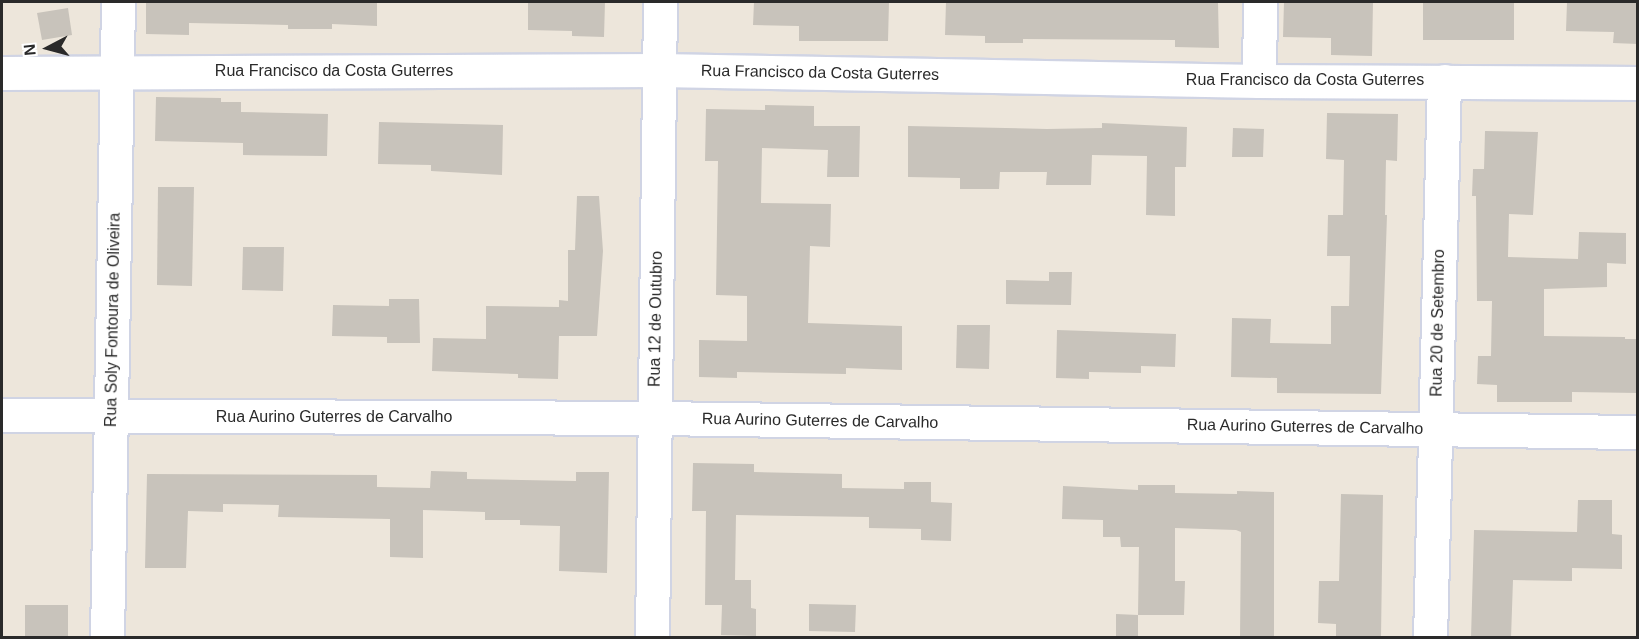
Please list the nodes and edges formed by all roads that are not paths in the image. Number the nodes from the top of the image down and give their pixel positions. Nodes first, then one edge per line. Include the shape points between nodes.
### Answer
1 (118, 2) edge
2 (660, 2) edge
3 (1260, 2) edge
4 (659, 70) junction
5 (117, 72) junction
6 (2, 73) edge
7 (1259, 81) junction
8 (1444, 81) junction
9 (1638, 83) edge
10 (2, 415) edge
11 (111, 416) junction
12 (654, 418) junction
13 (1436, 429) junction
14 (1638, 432) edge
15 (107, 638) edge
16 (652, 638) edge
17 (1430, 638) edge

1 - 5 street, Rua Soly Fontoura de Oliveira
2 - 4 street, Rua 12 de Outubro
3 - 7 street
4 - 5 street, Rua Francisco da Costa Guterres
4 - 7 street, Rua Francisco da Costa Guterres
4 - 12 street, Rua 12 de Outubro
5 - 6 street, Rua Francisco da Costa Guterres
5 - 11 street, Rua Soly Fontoura de Oliveira
7 - 8 street, Rua Francisco da Costa Guterres
8 - 9 street, Rua Francisco da Costa Guterres
8 - 13 street, Rua 20 de Setembro
10 - 11 street, Rua Aurino Guterres de Carvalho
11 - 12 street, Rua Aurino Guterres de Carvalho
11 - 15 street, Rua Soly Fontoura de Oliveira
12 - 13 street, Rua Aurino Guterres de Carvalho
12 - 16 street, Rua 12 de Outubro
13 - 14 street, Rua Aurino Guterres de Carvalho
13 - 17 street, Rua 20 de Setembro

